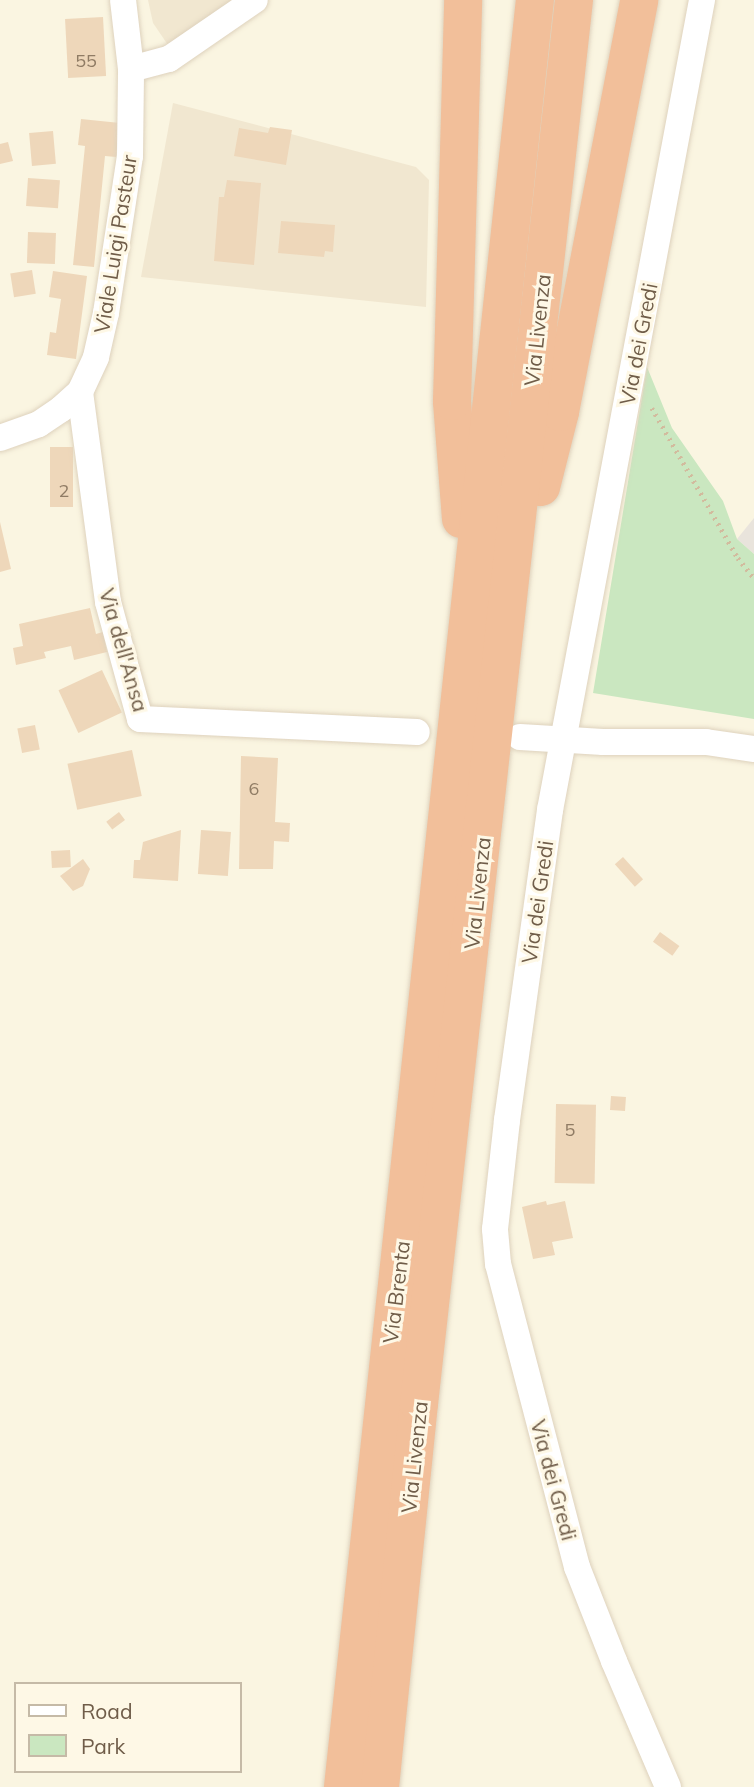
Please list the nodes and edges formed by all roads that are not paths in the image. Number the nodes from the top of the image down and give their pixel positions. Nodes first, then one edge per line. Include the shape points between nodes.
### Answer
1 (123, 0) edge
2 (255, 0) edge
3 (463, 0) edge
4 (535, 0) edge
5 (575, 0) edge
6 (639, 0) edge
7 (702, 0) edge
8 (131, 69) junction
9 (80, 392) junction
10 (0, 438) edge
11 (468, 624) junction
12 (506, 632) junction
13 (417, 732) dead end
14 (520, 737) dead end
15 (563, 738) junction
16 (754, 749) edge
17 (410, 1171) joint
18 (383, 1413) joint
19 (343, 1787) edge
20 (380, 1787) edge
21 (668, 1787) edge

1 - 8 street, Viale Luigi Pasteur
2 - 8 street via 169,59
3 - 11 highway via 452,401
4 - 11 highway, Via Livenza
5 - 12 highway, Via Livenza
6 - 12 highway via 560,412
7 - 15 street, Via dei Gredi
8 - 9 street, Viale Luigi Pasteur via 130,156 107,313 96,357
9 - 10 street, Viale Luigi Pasteur via 39,424
9 - 13 street, Via dell'Ansa via 108,602 139,719
11 - 17 highway, Via Livenza
12 - 20 highway, Via Livenza
14 - 15 street
15 - 16 street via 706,742
15 - 21 street, Via dei Gredi via 506,1120 495,1245 578,1567
17 - 18 highway, Via Brenta
18 - 19 highway, Via Livenza

